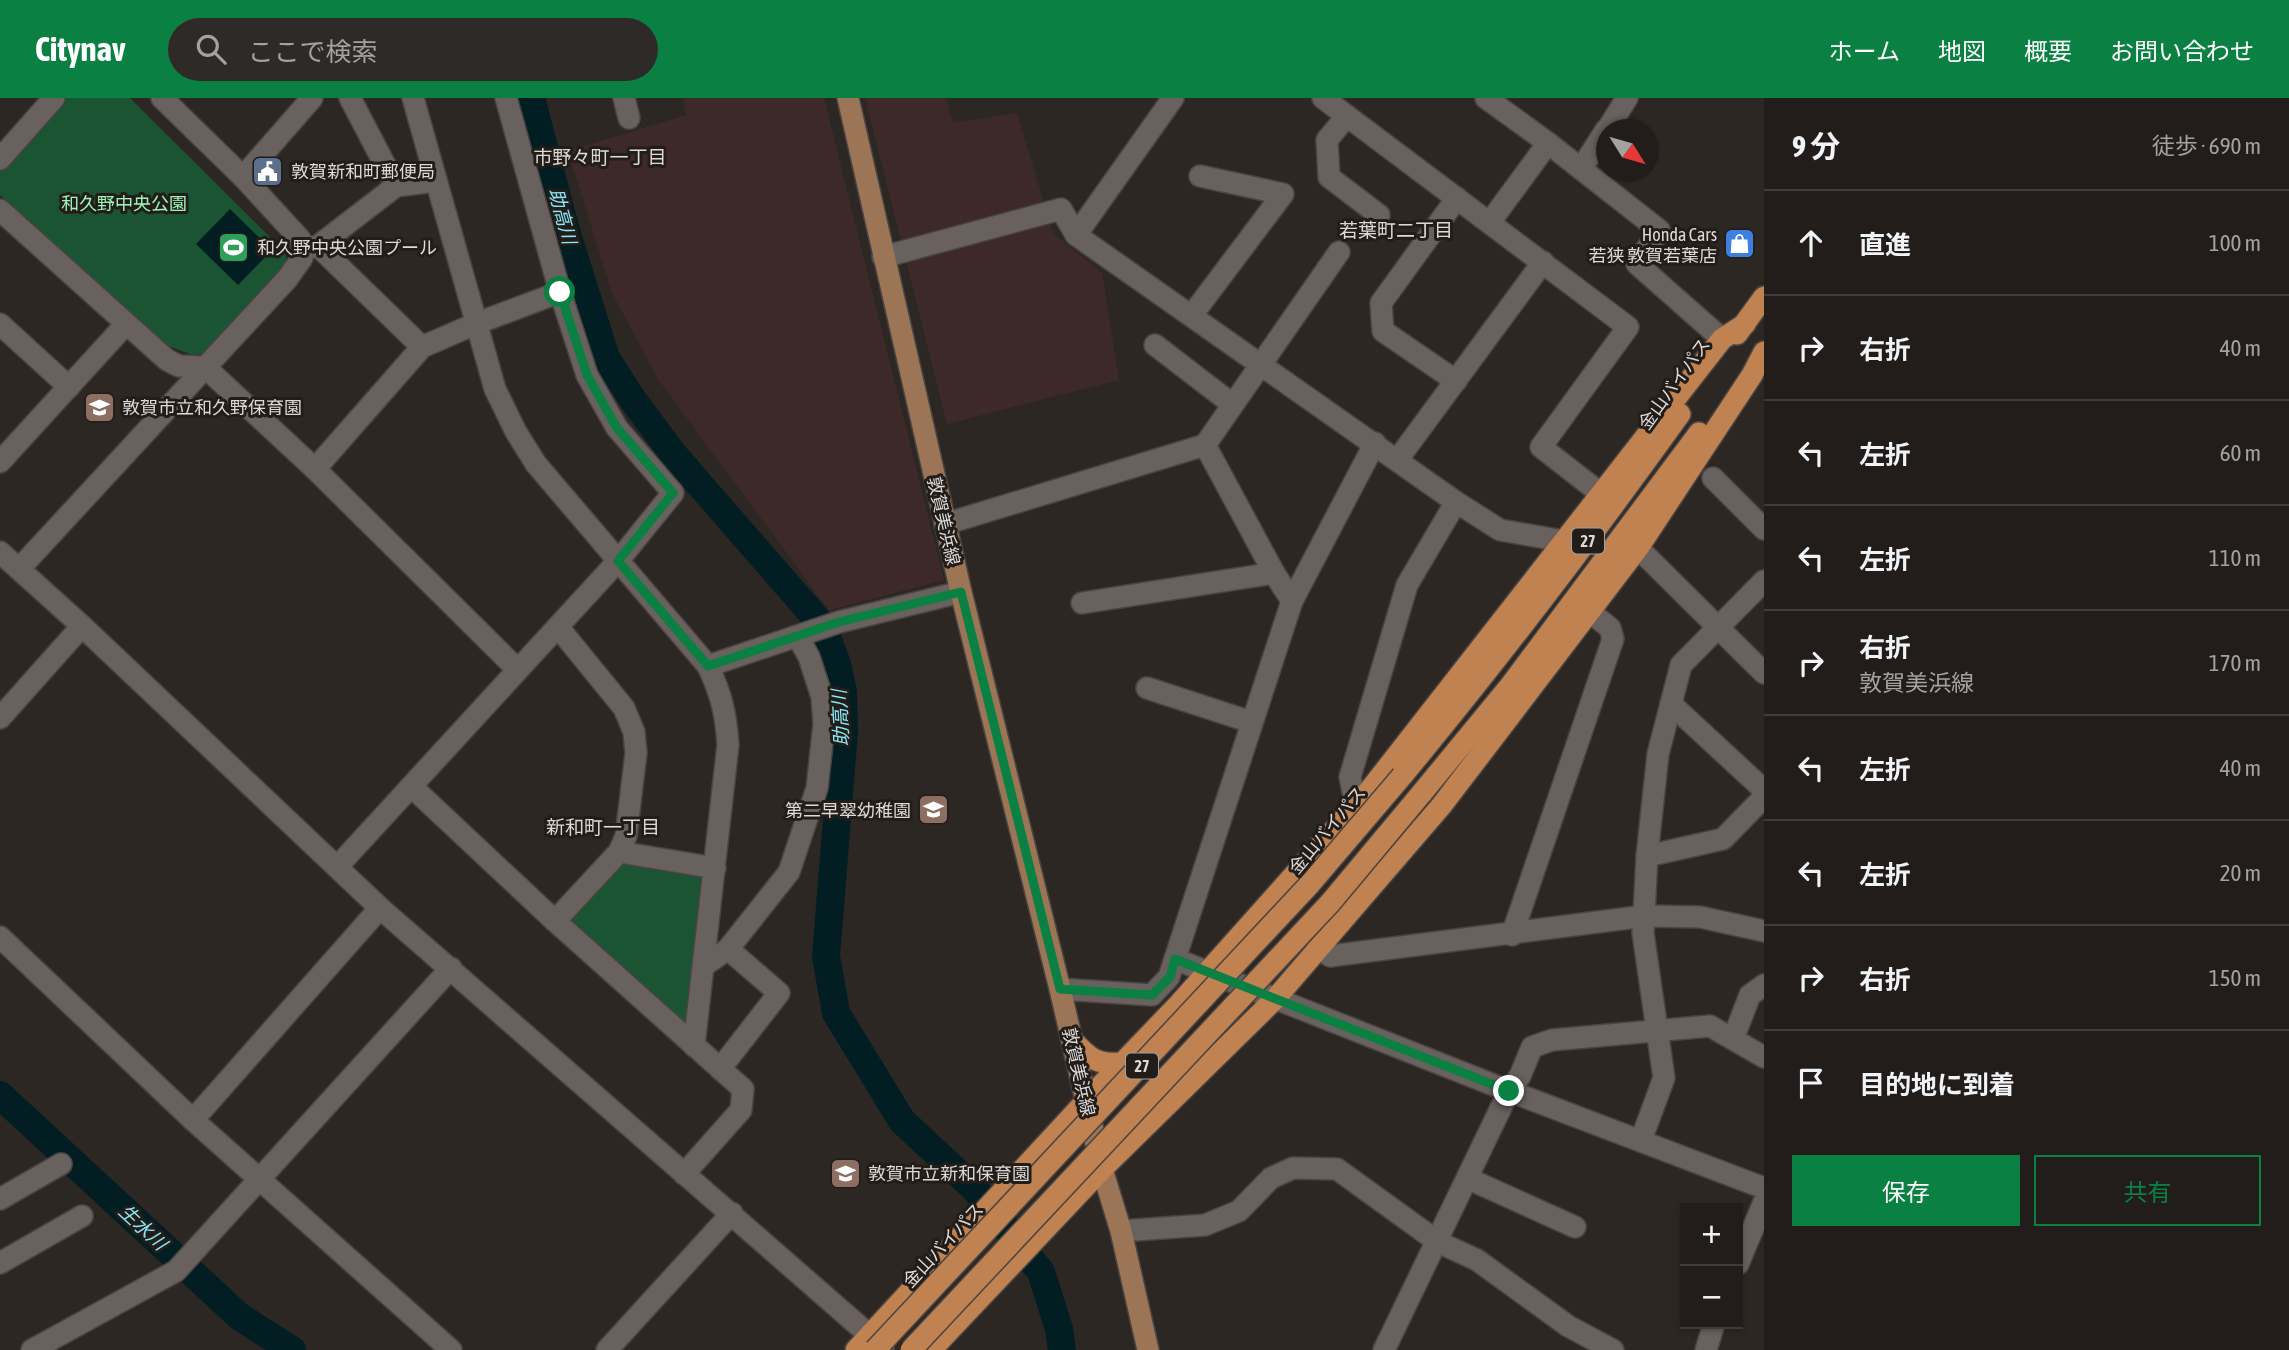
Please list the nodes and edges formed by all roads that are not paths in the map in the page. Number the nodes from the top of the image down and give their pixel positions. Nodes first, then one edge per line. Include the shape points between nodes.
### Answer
1 (54, 98) edge
2 (312, 98) edge
3 (350, 98) edge
4 (413, 98) edge
5 (506, 98) edge
6 (848, 98) edge
7 (1323, 98) edge
8 (1486, 98) edge
9 (1628, 98) edge
10 (169, 100) edge
11 (1170, 100) edge
12 (1347, 116) junction
13 (1614, 119) edge
14 (1548, 143) junction
15 (1596, 146) edge
16 (0, 159) edge
17 (1581, 169) junction
18 (1200, 176) dead end
19 (243, 177) junction
20 (435, 181) junction
21 (396, 187) junction
22 (1457, 198) junction
23 (0, 210) edge
24 (1379, 215) dead end
25 (1490, 222) junction
26 (1076, 235) junction
27 (311, 247) junction
28 (1339, 251) dead end
29 (883, 257) junction
30 (1543, 262) junction
31 (560, 292) junction
32 (1764, 298) edge
33 (1192, 315) junction
34 (0, 324) edge
35 (126, 324) junction
36 (475, 324) junction
37 (1745, 324) junction
38 (1722, 339) junction
39 (1764, 344) edge
40 (1155, 345) dead end
41 (422, 347) junction
42 (1764, 352) edge
43 (1261, 363) junction
44 (205, 367) junction
45 (1456, 381) junction
46 (1758, 381) edge
47 (69, 387) junction
48 (1232, 404) junction
49 (1375, 443) junction
50 (1205, 445) junction
51 (4, 450) edge
52 (1398, 460) junction
53 (315, 469) junction
54 (1713, 478) dead end
55 (1600, 493) junction
56 (1456, 502) junction
57 (945, 524) junction
58 (1764, 529) edge
59 (1563, 541) junction
60 (1638, 548) junction
61 (0, 552) edge
62 (618, 561) junction
63 (19, 569) junction
64 (1274, 573) junction
65 (1764, 581) edge
66 (961, 592) junction
67 (1292, 601) junction
68 (1082, 603) dead end
69 (1590, 612) junction
70 (82, 626) junction
71 (1718, 626) junction
72 (558, 627) junction
73 (798, 637) junction
74 (708, 666) junction
75 (517, 669) junction
76 (1764, 673) edge
77 (1147, 688) dead end
78 (1671, 704) junction
79 (0, 718) edge
80 (1251, 722) junction
81 (412, 788) junction
82 (1764, 790) edge
83 (1764, 797) edge
84 (1356, 807) junction
85 (619, 852) junction
86 (1647, 856) junction
87 (337, 867) junction
88 (715, 868) junction
89 (380, 908) junction
90 (1645, 916) junction
91 (555, 921) junction
92 (1764, 931) edge
93 (1512, 934) junction
94 (0, 937) edge
95 (1318, 947) junction
96 (728, 949) junction
97 (1175, 959) junction
98 (705, 965) junction
99 (451, 968) junction
100 (1208, 972) junction
101 (1764, 985) edge
102 (1060, 989) junction
103 (1275, 999) junction
104 (1657, 1032) junction
105 (1733, 1039) junction
106 (1072, 1040) junction
107 (694, 1046) junction
108 (1764, 1057) edge
109 (1122, 1063) junction
110 (720, 1069) junction
111 (1509, 1091) junction
112 (1085, 1102) junction
113 (194, 1120) junction
114 (1641, 1140) junction
115 (61, 1164) dead end
116 (1102, 1169) junction
117 (684, 1174) junction
118 (258, 1178) junction
119 (1469, 1179) junction
120 (1764, 1188) edge
121 (0, 1199) edge
122 (1764, 1202) edge
123 (732, 1213) junction
124 (82, 1216) dead end
125 (1575, 1227) dead end
126 (1121, 1231) junction
127 (1438, 1242) junction
128 (1743, 1253) edge
129 (0, 1263) edge
130 (1712, 1329) edge
131 (872, 1346) edge
132 (32, 1350) edge
133 (451, 1350) edge
134 (607, 1350) edge
135 (911, 1350) edge
136 (931, 1350) edge
137 (1148, 1350) edge
138 (1384, 1350) edge
139 (1613, 1350) edge
140 (1706, 1350) edge

1 - 16 street
2 - 19 street
3 - 21 street
4 - 20 street
5 - 31 street
6 - 29 main road, 敦賀美浜線
7 - 12 street
8 - 14 street
9 - 13 street
10 - 19 street
11 - 26 street
12 - 22 street
12 - 24 street via 1327,140 1329,177
14 - 17 street
14 - 25 street
15 - 17 street
17 - 38 street via 1659,230 1637,264
18 - 33 street via 1283,194
19 - 27 street
20 - 21 street
20 - 36 street
21 - 27 street
22 - 25 street
22 - 45 street via 1381,303 1383,331
23 - 35 street
25 - 30 street
26 - 29 street via 1061,209
26 - 33 street
27 - 41 street
27 - 44 street
28 - 43 street
29 - 57 main road, 敦賀美浜線
30 - 45 street
30 - 55 street via 1628,327 1541,447
31 - 36 street
31 - 62 street via 587,375 617,428 673,493
32 - 37 highway, 金山バイパス / 27
33 - 43 street
34 - 47 street
35 - 44 street via 167,360 179,366
35 - 47 street
36 - 41 street
36 - 62 street via 495,389 516,432
37 - 38 highway
37 - 131 highway, 金山バイパス / 27, bridge via 1474,689 1311,884
38 - 55 highway
39 - 135 highway, 27, bridge via 1518,675 1421,794 1320,913
40 - 48 street
41 - 53 street
42 - 46 highway
43 - 48 street
43 - 49 street
44 - 53 street
44 - 63 street
45 - 52 street
46 - 60 highway
47 - 51 street
48 - 50 street
49 - 52 street
49 - 67 street
50 - 57 street
50 - 64 street
52 - 56 street
53 - 75 street
54 - 58 street
55 - 59 highway
56 - 59 street via 1500,530
56 - 84 street via 1407,586 1350,777
57 - 66 main road, 敦賀美浜線
59 - 84 highway
60 - 69 highway
60 - 71 street
61 - 63 street
62 - 72 street
62 - 74 street
63 - 70 street
64 - 67 street
64 - 68 street
65 - 71 street
66 - 73 street via 839,622
66 - 102 main road, 敦賀美浜線
67 - 80 street
69 - 93 street via 1610,628 1613,639
69 - 95 highway via 1442,805
70 - 79 street
70 - 87 street
71 - 76 street
71 - 78 street via 1681,665
72 - 75 street
72 - 85 street via 624,708 634,732 636,754 626,836
73 - 74 street
73 - 96 street via 822,697 817,788 789,872
74 - 88 street via 724,705 728,744
75 - 81 street
77 - 80 street
78 - 82 street
78 - 86 street via 1658,754
80 - 97 street
81 - 87 street
81 - 91 street
83 - 86 street via 1723,839
84 - 100 highway
85 - 88 street
85 - 91 street
86 - 90 street
87 - 89 street
88 - 98 street
89 - 99 street
89 - 113 street
90 - 92 street via 1700,917
90 - 93 street
90 - 104 street via 1643,933
91 - 107 street
93 - 95 street via 1330,956
94 - 113 street
95 - 103 highway
96 - 98 street
96 - 110 street via 779,993
97 - 100 street
97 - 102 street via 1170,977 1152,995
98 - 107 street
99 - 117 street
99 - 118 street
100 - 103 street
100 - 109 highway
101 - 105 street via 1750,995
102 - 106 main road, 敦賀美浜線
103 - 111 street
103 - 116 highway
104 - 105 street via 1710,1026
104 - 111 street via 1552,1040 1532,1047
104 - 114 street via 1664,1078
105 - 108 street
106 - 109 highway via 1089,1058
106 - 112 main road, 敦賀美浜線
107 - 110 street
109 - 112 highway
110 - 117 street via 743,1089 741,1110
111 - 114 street
111 - 119 street
112 - 116 main road, 敦賀美浜線
112 - 131 highway
113 - 118 street
114 - 120 street
115 - 121 street
116 - 126 main road, 敦賀美浜線
116 - 136 highway
117 - 123 street
118 - 132 street via 176,1270
118 - 133 street
119 - 125 street
119 - 127 street
122 - 128 street
123 - 131 street
123 - 134 street
124 - 129 street
126 - 127 street via 1205,1225 1239,1211 1271,1178 1293,1168 1337,1169
126 - 137 main road, 敦賀美浜線
127 - 138 street
127 - 139 street via 1477,1260 1568,1326
130 - 140 street

